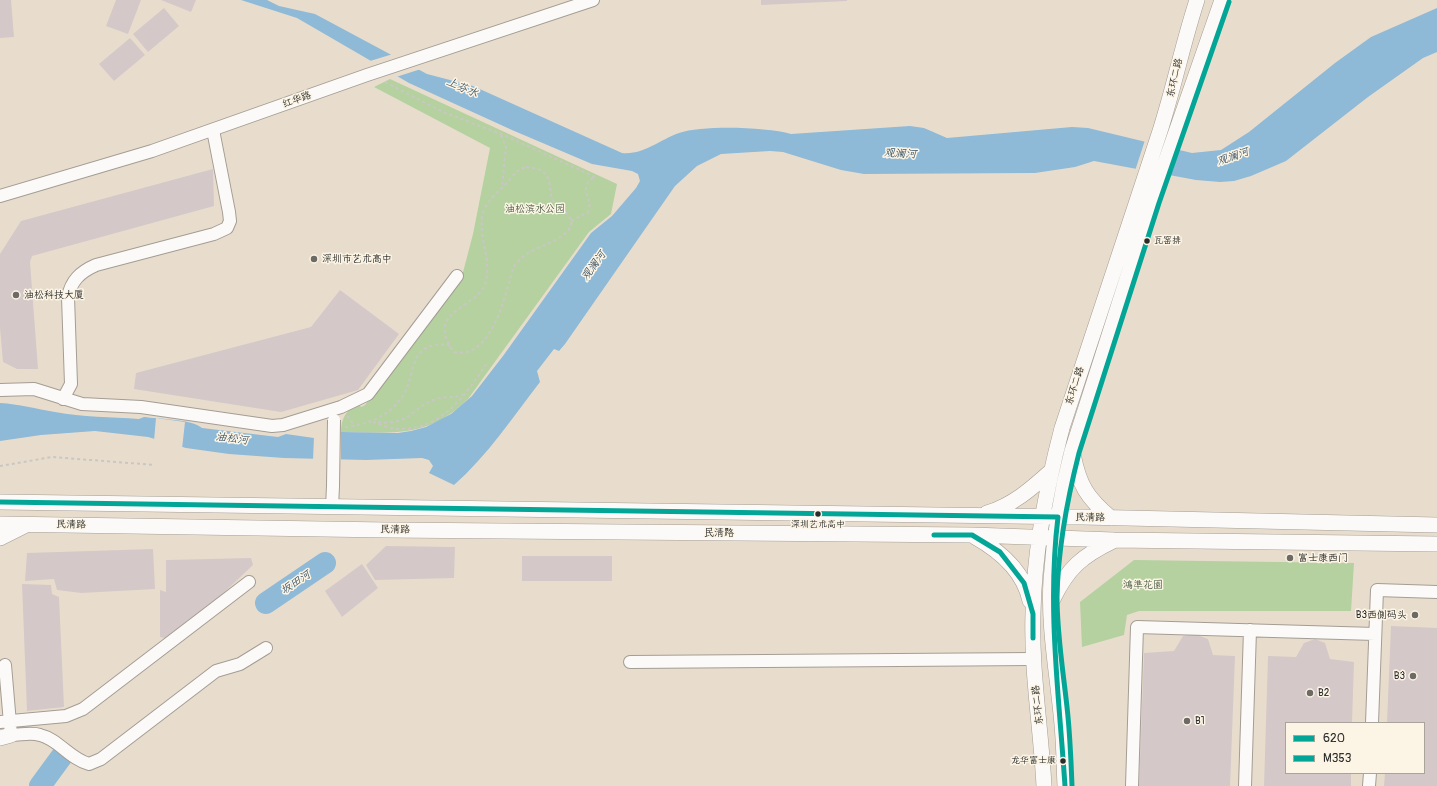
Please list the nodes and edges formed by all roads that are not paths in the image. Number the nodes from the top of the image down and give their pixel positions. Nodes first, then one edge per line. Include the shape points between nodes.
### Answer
1 (594, 0) edge
2 (1197, 0) edge
3 (1222, 0) edge
4 (213, 130) junction
5 (1167, 133) junction
6 (0, 196) edge
7 (1145, 199) junction
8 (457, 276) dead end
9 (0, 390) edge
10 (63, 398) junction
11 (331, 412) junction
12 (1072, 451) junction
13 (1051, 471) junction
14 (0, 491) edge
15 (0, 502) edge
16 (31, 502) junction
17 (332, 507) junction
18 (977, 516) junction
19 (1043, 517) junction
20 (1058, 517) junction
21 (1111, 518) junction
22 (0, 524) edge
23 (33, 524) junction
24 (1437, 525) edge
25 (972, 535) junction
26 (0, 538) edge
27 (1047, 538) junction
28 (1114, 540) junction
29 (1437, 544) edge
30 (249, 582) dead end
31 (1437, 592) edge
32 (1052, 602) junction
33 (1033, 614) junction
34 (1250, 630) junction
35 (1375, 634) junction
36 (266, 648) dead end
37 (1034, 658) junction
38 (630, 662) dead end
39 (5, 665) dead end
40 (1372, 722) edge
41 (5, 729) edge
42 (1370, 774) edge
43 (1044, 786) edge
44 (1065, 786) edge
45 (1132, 786) edge
46 (1245, 786) edge
47 (1369, 786) edge

1 - 4 street, 红华路 via 418,57
2 - 5 main road, 东环二路 via 1181,49
3 - 5 main road, 东环二路
4 - 6 street, 红华路 via 112,164
4 - 10 street via 229,212 230,221 227,228 214,234 96,265 85,270 77,278 70,287 68,297 71,384
5 - 7 main road, 东环二路
7 - 12 main road, 东环二路
7 - 13 main road, 东环二路 via 1062,428
8 - 11 street via 368,394
9 - 10 street via 34,389
10 - 11 street via 82,404 141,407 277,426
11 - 17 street, bridge
12 - 20 main road, 东环二路
12 - 21 main road via 1078,480 1096,505
13 - 18 main road via 1014,501 1000,509
13 - 19 main road, 东环二路
14 - 16 main road
15 - 16 main road, 民清路
16 - 17 main road, 民清路
17 - 18 main road, 民清路
18 - 19 main road, 民清路
19 - 20 main road, 民清路
19 - 27 main road, 东环二路
20 - 21 main road, 民清路
20 - 27 main road, 东环二路
21 - 24 main road, 民清路
22 - 23 main road, 民清路
23 - 25 main road, 民清路
23 - 26 main road via 16,529
25 - 27 main road, 民清路
25 - 33 main road via 1000,552 1013,567 1024,582
27 - 28 main road, 民清路
27 - 32 main road, 东环二路
27 - 33 main road, 东环二路 via 1035,560
28 - 29 main road, 民清路
28 - 32 main road via 1078,561 1067,573
30 - 41 street via 83,709 66,716
31 - 35 street via 1377,590
32 - 44 main road, 东环二路
33 - 37 main road, 东环二路
34 - 35 street
34 - 45 street via 1137,627
34 - 46 street
35 - 40 street
36 - 41 street via 240,664 216,671 94,763 82,762 46,736
37 - 38 street
37 - 43 main road, 东环二路
39 - 41 street
42 - 47 street

